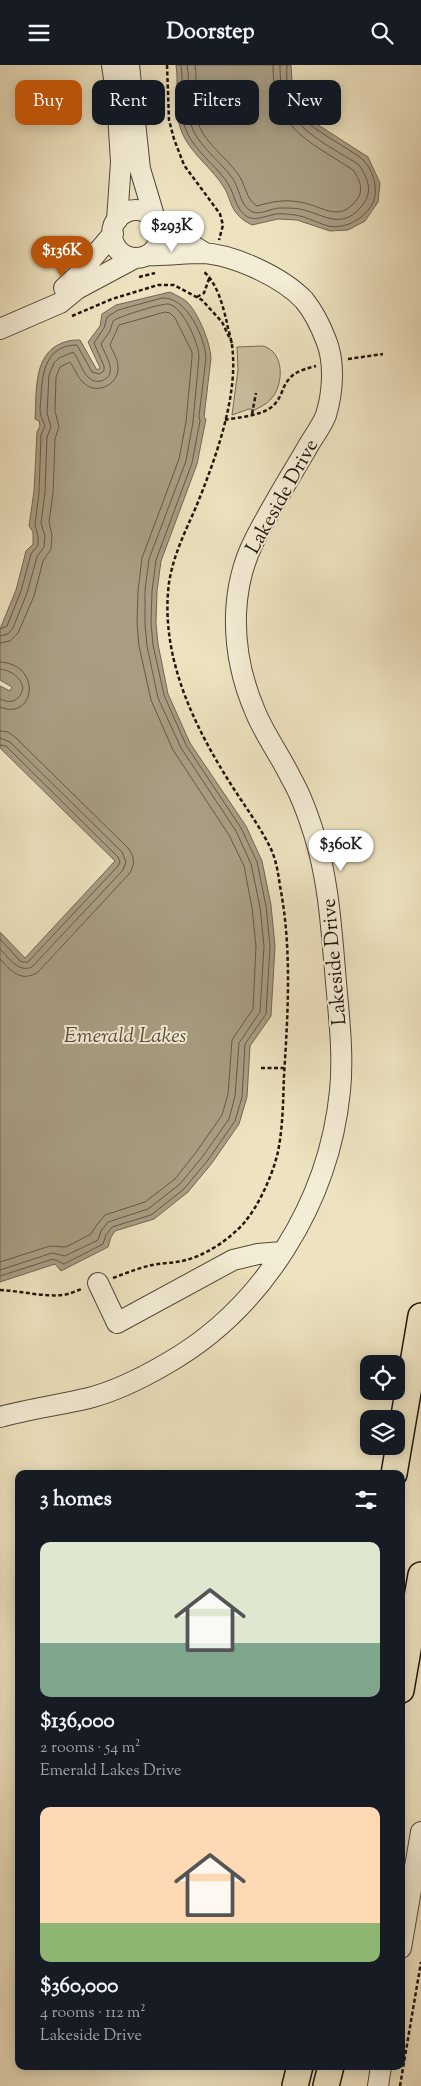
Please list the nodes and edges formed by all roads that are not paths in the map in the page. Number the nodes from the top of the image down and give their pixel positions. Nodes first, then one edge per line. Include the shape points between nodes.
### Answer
1 (112, 65) edge
2 (129, 65) edge
3 (156, 222) junction
4 (115, 227) junction
5 (205, 258) junction
6 (138, 263) junction
7 (0, 314) edge
8 (0, 329) edge
9 (282, 1252) junction
10 (98, 1283) road end
11 (421, 1315) edge
12 (0, 1417) edge
13 (395, 1470) edge
14 (421, 1575) edge
15 (405, 1666) edge
16 (421, 1832) edge
17 (415, 1898) edge
18 (405, 1934) edge
19 (299, 2070) edge
20 (330, 2070) edge
21 (381, 2070) edge
22 (295, 2086) edge
23 (326, 2086) edge
24 (378, 2086) edge

1 - 4 street via 121,163
2 - 3 street via 140,169
3 - 4 street via 150,213 140,209 128,211
3 - 5 street, Lakeside Drive
3 - 6 street via 159,240 153,252
4 - 6 street via 113,241 121,252
4 - 7 street via 66,286 33,305
5 - 6 street, Lakeside Drive
5 - 9 street, Lakeside Drive via 249,265 281,282 304,301 319,324 331,362 325,416 254,541 243,567 236,613 236,637 248,691 256,714 294,782 321,859 332,937 340,1035 340,1090 324,1170 312,1199
6 - 8 street via 77,289 60,303
9 - 10 street via 233,1260 116,1323
9 - 12 street, Lakeside Drive via 256,1289 226,1320 169,1363 94,1397
11 - 13 main road
14 - 15 main road
16 - 17 street
17 - 18 street
19 - 22 main road
20 - 23 main road
21 - 24 street

